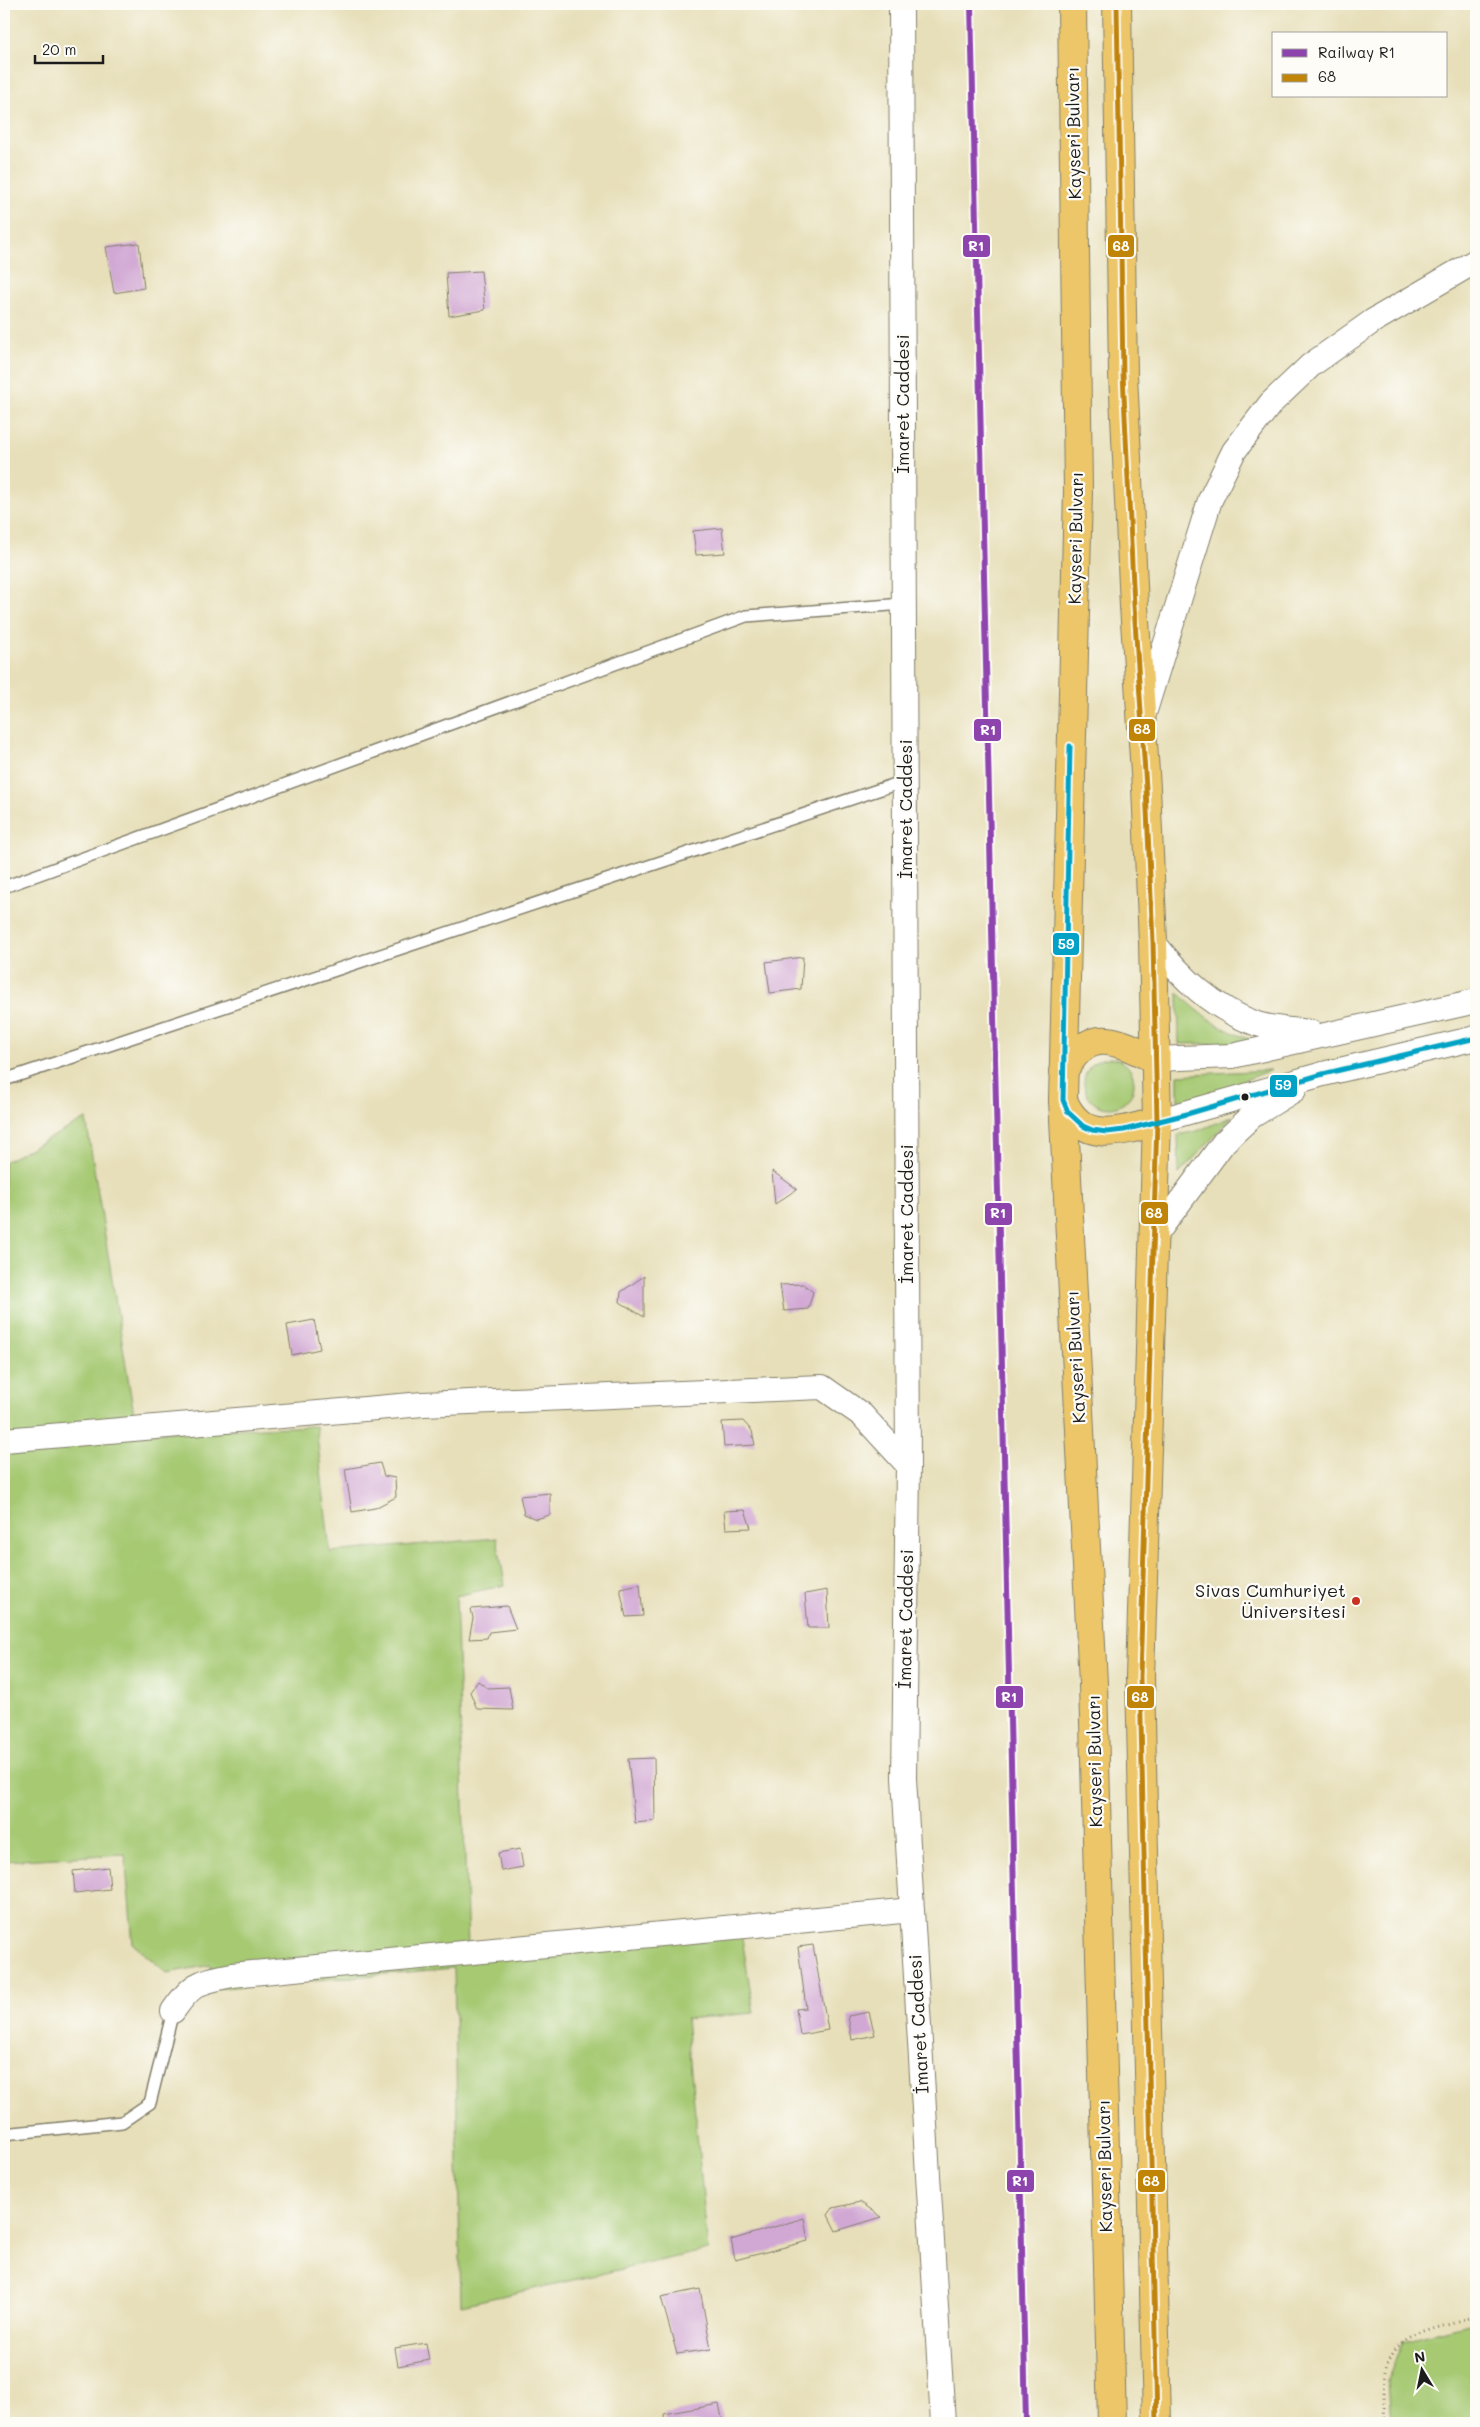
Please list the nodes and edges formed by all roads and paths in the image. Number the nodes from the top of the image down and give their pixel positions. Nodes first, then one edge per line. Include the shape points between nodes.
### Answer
1 (901, 4) edge
2 (1072, 4) edge
3 (1117, 4) edge
4 (1476, 261) edge
5 (904, 604) junction
6 (1141, 724) junction
7 (905, 781) junction
8 (4, 887) edge
9 (1153, 942) junction
10 (1476, 1001) edge
11 (1324, 1034) junction
12 (1476, 1038) edge
13 (1155, 1059) junction
14 (1063, 1072) junction
15 (1323, 1074) junction
16 (4, 1080) edge
17 (1063, 1100) junction
18 (1156, 1121) junction
19 (1154, 1237) junction
20 (4, 1440) edge
21 (908, 1465) junction
22 (912, 1910) junction
23 (173, 2011) joint
24 (4, 2134) edge
25 (1476, 2316) edge
26 (943, 2423) edge
27 (1112, 2423) edge
28 (1157, 2423) edge
29 (1385, 2423) edge

1 - 5 street, İmaret Caddesi
2 - 14 highway, Kayseri Bulvarı via 1078,491
3 - 6 highway via 1123,374
4 - 6 street via 1373,321 1311,365 1272,403 1234,451 1210,500
5 - 7 street, İmaret Caddesi
5 - 8 lane via 746,616
6 - 9 highway
7 - 16 lane
7 - 21 street, İmaret Caddesi
9 - 11 street via 1180,976 1236,1014 1258,1024
9 - 13 highway
10 - 11 street
11 - 13 street via 1232,1056
12 - 15 street
13 - 14 highway via 1126,1044 1105,1040 1076,1053
13 - 18 highway
14 - 17 highway
15 - 18 street
15 - 19 street via 1270,1104 1237,1128
17 - 18 highway via 1075,1121 1092,1130 1124,1130
17 - 27 highway, Kayseri Bulvarı via 1093,1684
18 - 19 highway
19 - 28 highway via 1140,1677
20 - 21 street via 422,1404 822,1387 862,1415
21 - 22 street, İmaret Caddesi via 904,1778
22 - 23 street via 232,1975 206,1980 187,1991
22 - 26 street, İmaret Caddesi
23 - 24 lane via 150,2103 122,2122
25 - 29 path via 1408,2336 1398,2344 1388,2362 1384,2381

